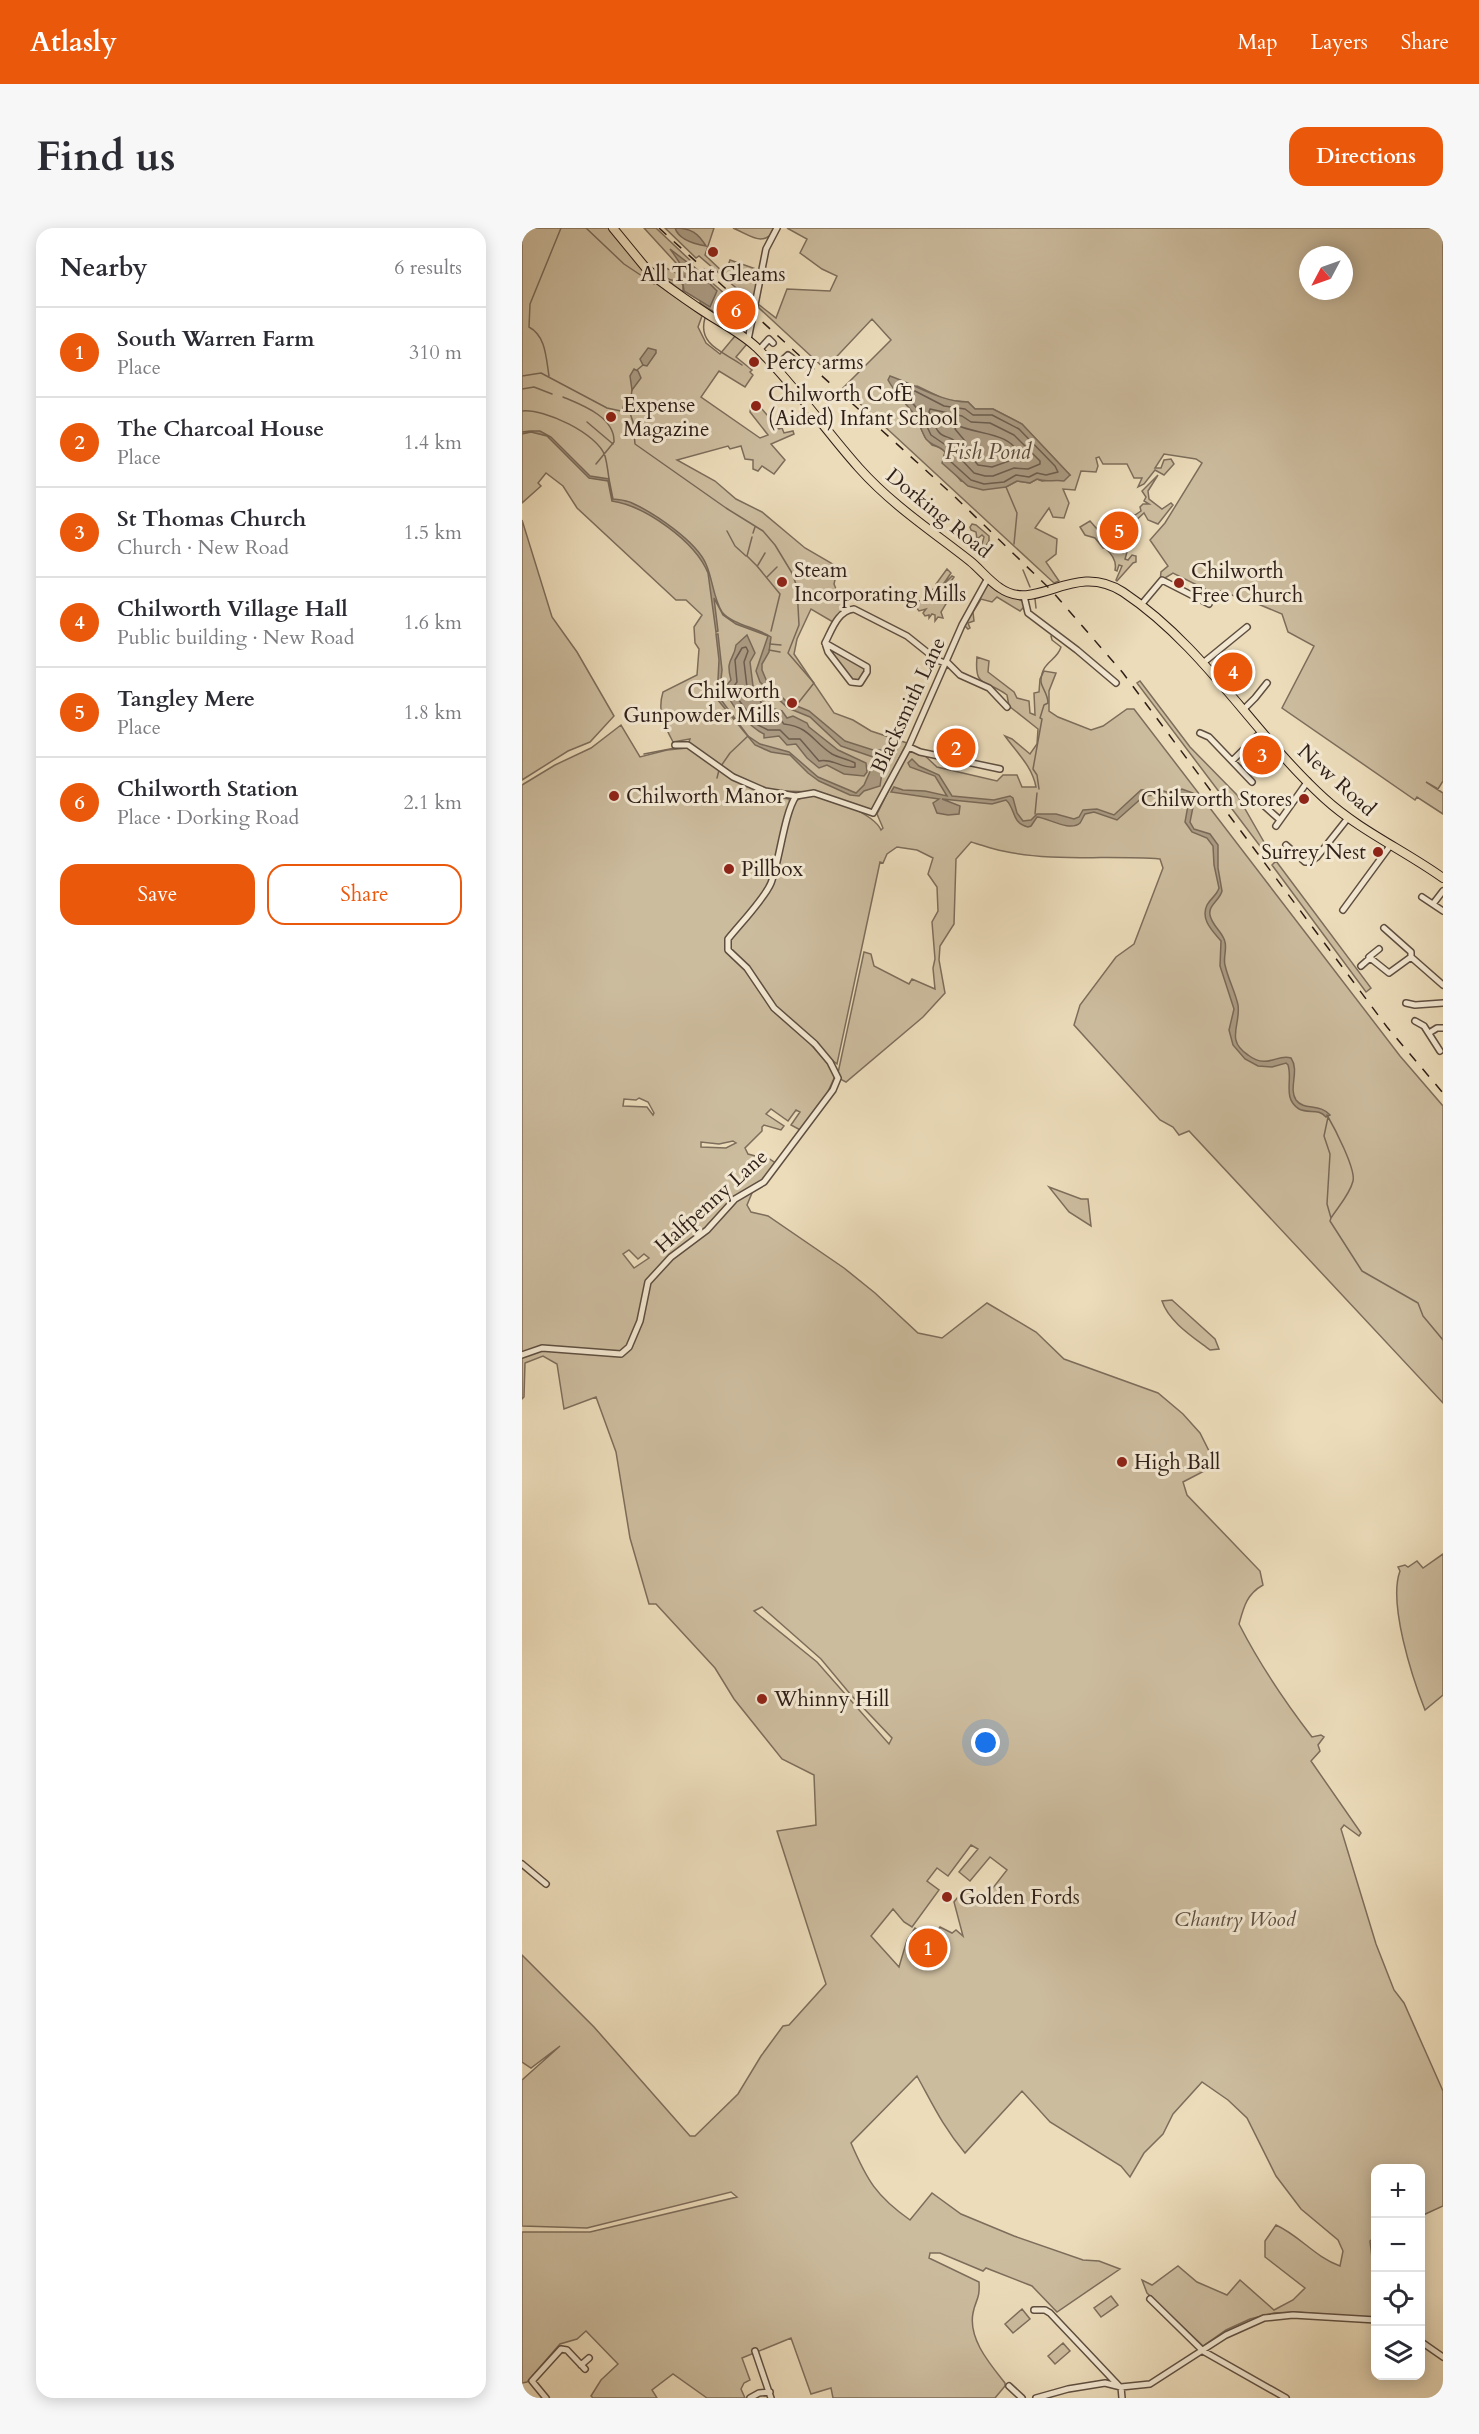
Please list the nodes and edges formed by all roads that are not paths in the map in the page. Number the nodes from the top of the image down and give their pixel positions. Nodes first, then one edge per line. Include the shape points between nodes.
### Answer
1 (613, 228) edge
2 (777, 228) edge
3 (752, 321) junction
4 (728, 327) junction
5 (764, 334) dead end
6 (748, 340) junction
7 (759, 350) junction
8 (789, 356) dead end
9 (774, 367) junction
10 (802, 395) dead end
11 (814, 412) junction
12 (988, 578) junction
13 (1024, 596) junction
14 (1209, 604) dead end
15 (1142, 605) junction
16 (1247, 627) dead end
17 (825, 644) junction
18 (946, 662) junction
19 (1203, 663) junction
20 (1116, 683) dead end
21 (1267, 683) dead end
22 (1007, 707) dead end
23 (1244, 709) junction
24 (1262, 731) junction
25 (1200, 733) dead end
26 (675, 745) dead end
27 (909, 747) junction
28 (1232, 761) junction
29 (1000, 769) dead end
30 (1308, 781) junction
31 (1252, 782) dead end
32 (796, 796) junction
33 (1261, 803) dead end
34 (1348, 818) junction
35 (1280, 820) junction
36 (1276, 826) dead end
37 (1286, 845) dead end
38 (1390, 846) junction
39 (1443, 878) edge
40 (1443, 891) edge
41 (1422, 897) dead end
42 (1433, 904) junction
43 (1343, 910) dead end
44 (1443, 911) edge
45 (1384, 928) dead end
46 (1379, 949) dead end
47 (1411, 957) junction
48 (1370, 958) junction
49 (1361, 966) dead end
50 (1443, 985) edge
51 (1406, 1003) dead end
52 (1443, 1003) edge
53 (1414, 1021) dead end
54 (1443, 1028) edge
55 (1429, 1033) junction
56 (1440, 1051) dead end
57 (522, 1355) edge
58 (522, 1864) edge
59 (546, 1884) dead end
60 (1150, 2299) dead end
61 (1034, 2310) dead end
62 (1371, 2320) edge
63 (1425, 2344) edge
64 (755, 2351) dead end
65 (1203, 2351) junction
66 (1443, 2357) edge
67 (588, 2358) dead end
68 (1009, 2386) dead end
69 (1120, 2387) junction
70 (771, 2395) edge
71 (542, 2397) edge
72 (750, 2398) edge
73 (1022, 2398) edge
74 (1036, 2398) edge
75 (1122, 2398) edge
76 (1286, 2398) edge

1 - 4 main road, Dorking Road via 651,273
2 - 3 street via 766,249
3 - 4 street
3 - 6 street
4 - 6 main road, Dorking Road
5 - 7 street via 771,341
6 - 7 main road, Dorking Road
7 - 9 main road, Dorking Road
8 - 9 street
9 - 11 main road, Dorking Road
10 - 11 street
11 - 12 main road, Dorking Road via 888,498
12 - 13 main road, Dorking Road via 1004,591
12 - 18 street, Blacksmith Lane
13 - 15 main road, New Road via 1080,581 1097,581
13 - 20 street via 1028,613
14 - 15 street via 1162,580
15 - 19 main road, New Road
16 - 19 street
17 - 17 street via 867,666 860,683 851,682
17 - 18 street via 840,616 854,609 908,636 937,660
18 - 22 street via 960,675 990,688
18 - 27 street, Blacksmith Lane
19 - 23 main road, New Road
21 - 23 street
23 - 24 main road, New Road
24 - 28 street
24 - 30 main road, New Road
25 - 28 street
26 - 32 street via 688,745 733,777 765,791
27 - 29 street
27 - 32 street, Blacksmith Lane via 873,813 814,794
28 - 31 street
30 - 34 main road, New Road
30 - 35 street
32 - 57 street, Halfpenny Lane via 770,886 728,939 728,950 747,968 774,1008 830,1062 838,1078 833,1090 764,1182 735,1199 707,1230 671,1257 648,1282 630,1347 621,1354 542,1348
33 - 35 street
34 - 37 street via 1308,865
34 - 38 main road, New Road
35 - 36 street
38 - 39 main road, New Road
38 - 43 street
40 - 42 street
41 - 42 street
42 - 44 street
45 - 47 street
46 - 48 street
47 - 48 street via 1389,973
47 - 50 street
48 - 49 street
51 - 52 street
53 - 55 street
54 - 55 street
55 - 56 street
58 - 59 street
60 - 65 street
61 - 69 street via 1050,2313
62 - 65 street via 1281,2315 1245,2325
63 - 66 street
64 - 70 street
65 - 69 street via 1150,2384
65 - 76 street
67 - 71 street via 583,2367 567,2350 561,2349 532,2381
68 - 73 street
69 - 74 street via 1105,2384
69 - 75 street
70 - 72 street via 759,2393

